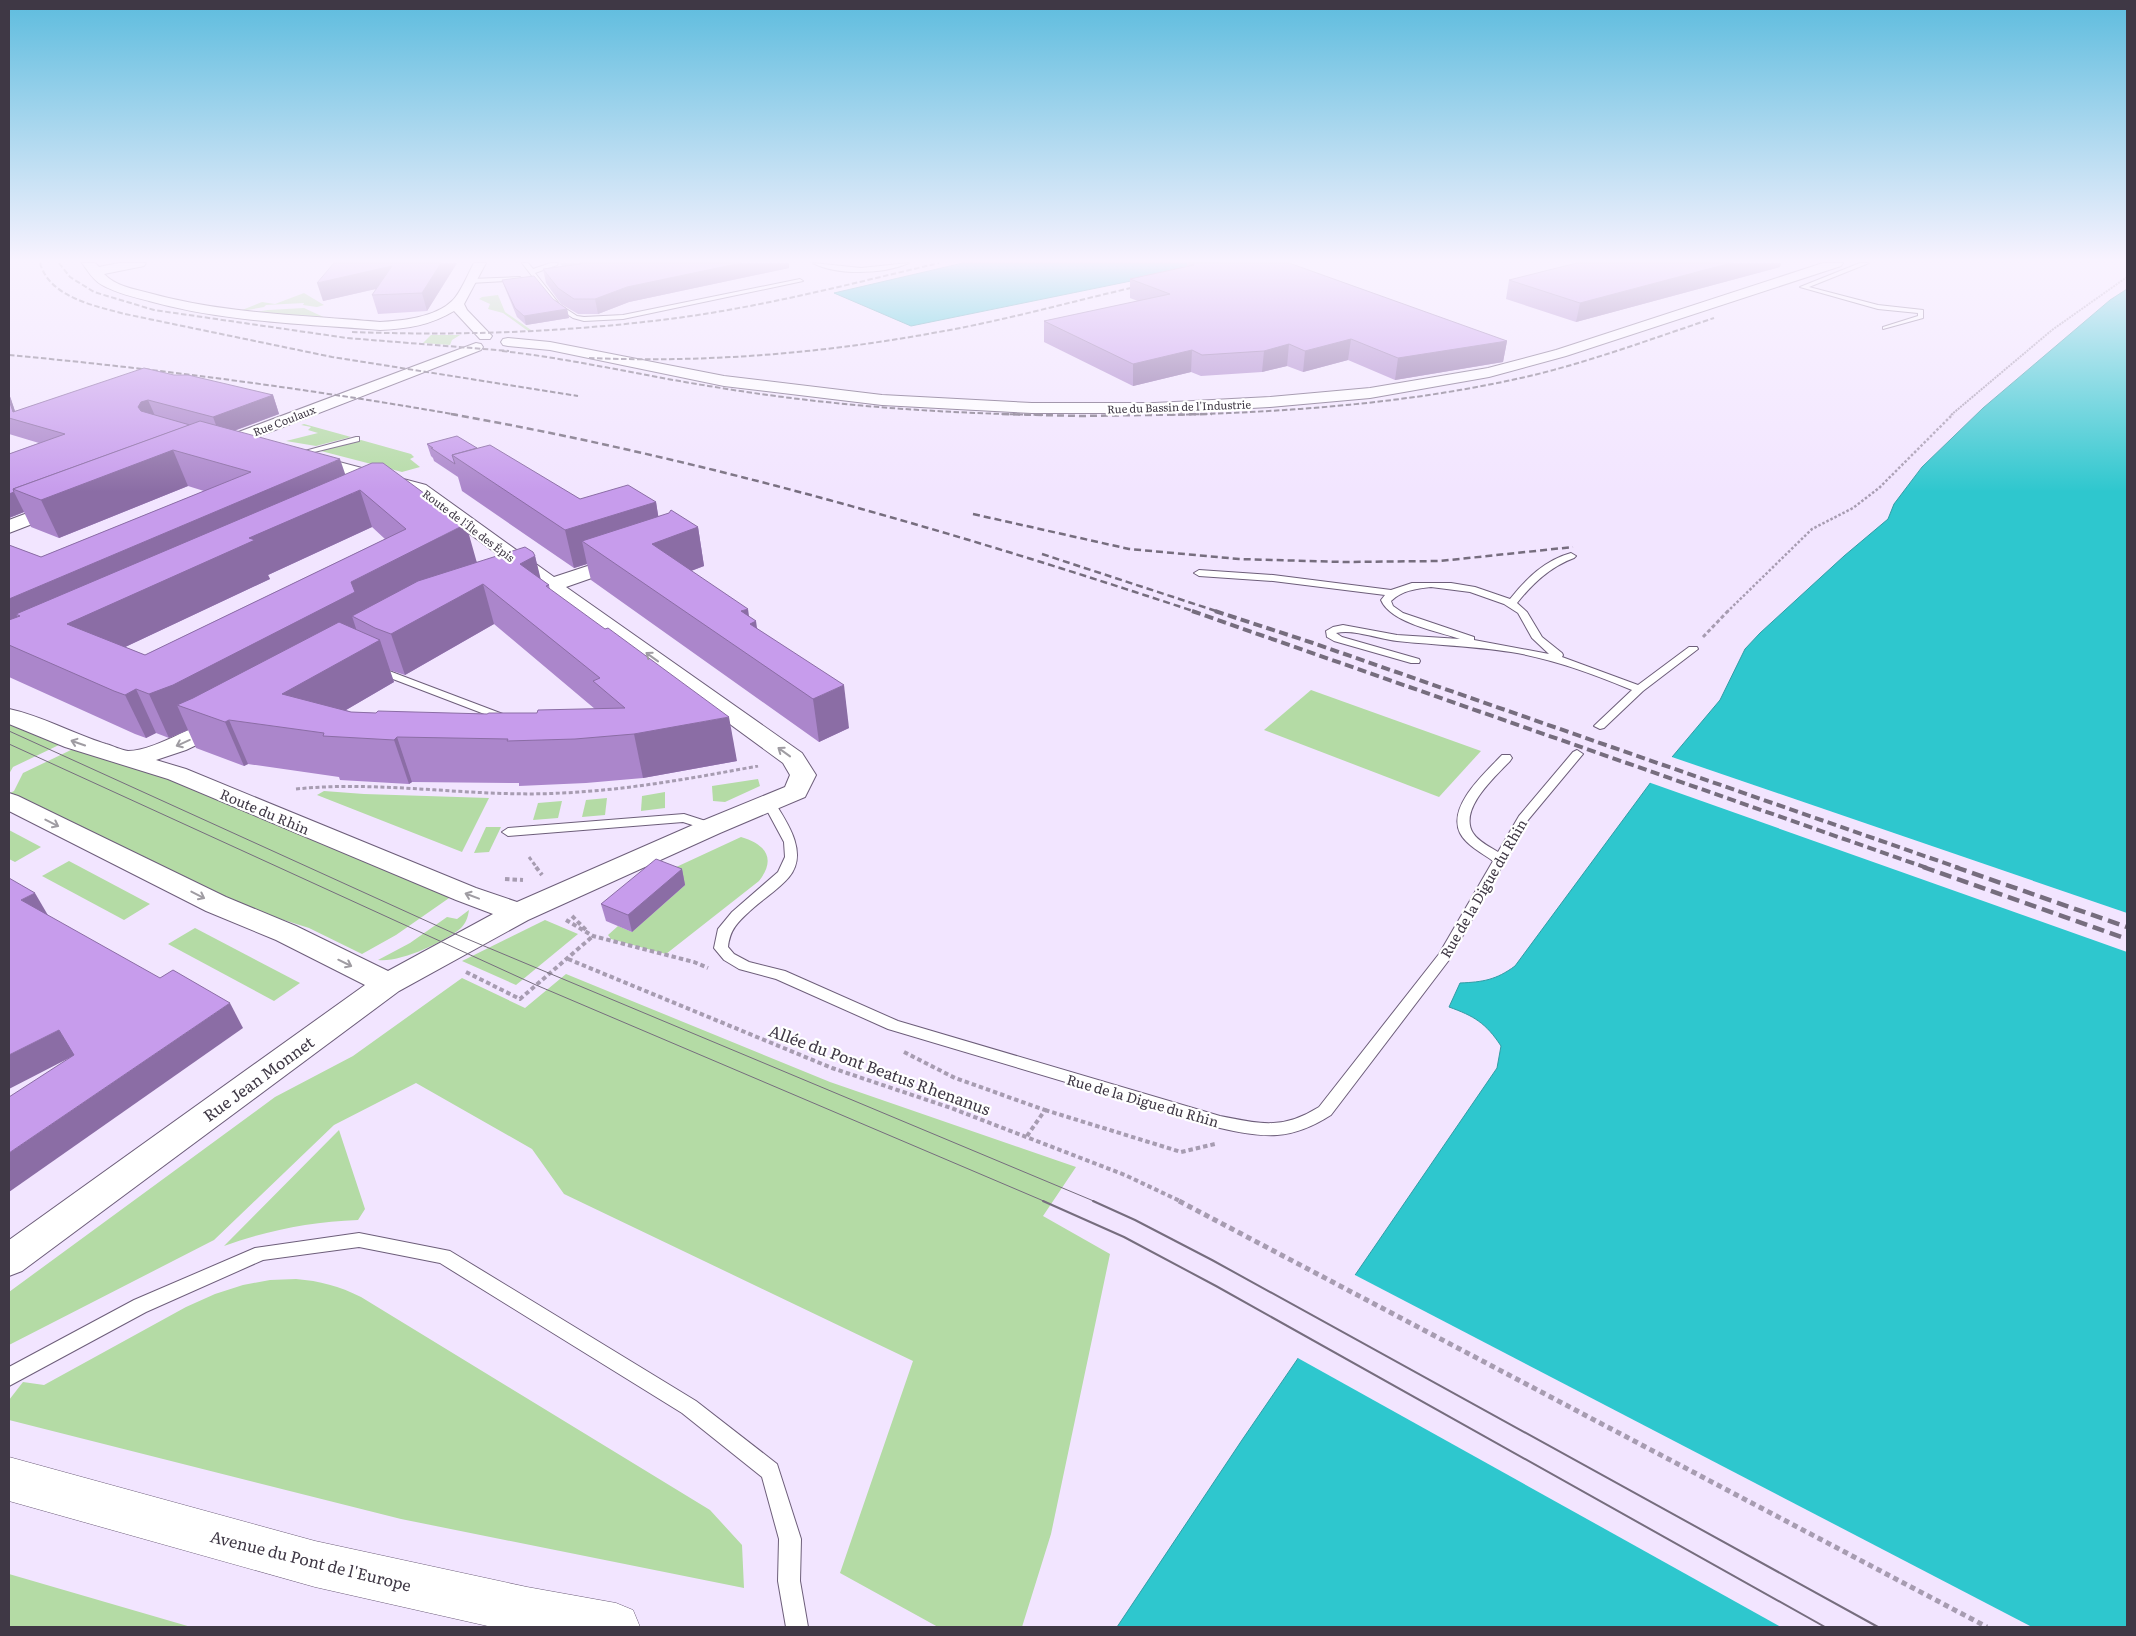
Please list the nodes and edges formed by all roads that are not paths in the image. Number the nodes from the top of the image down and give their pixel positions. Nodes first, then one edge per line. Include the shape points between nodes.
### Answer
1 (1603, 339) edge
2 (480, 341) joint
3 (203, 438) edge
4 (356, 438) dead end
5 (230, 441) junction
6 (195, 455) edge
7 (294, 455) junction
8 (398, 483) junction
9 (369, 496) edge
10 (74, 502) edge
11 (9, 527) edge
12 (641, 554) edge
13 (1571, 556) dead end
14 (1199, 573) dead end
15 (552, 584) junction
16 (1390, 593) junction
17 (1512, 603) junction
18 (1491, 645) junction
19 (1693, 648) road end
20 (1564, 660) junction
21 (363, 661) edge
22 (1415, 661) dead end
23 (1639, 689) junction
24 (244, 712) edge
25 (9, 716) edge
26 (510, 720) edge
27 (1600, 726) dead end
28 (1577, 754) dead end
29 (1506, 758) dead end
30 (124, 759) junction
31 (796, 792) joint
32 (9, 801) edge
33 (769, 803) junction
34 (711, 827) junction
35 (508, 832) dead end
36 (1500, 860) junction
37 (518, 913) junction
38 (388, 984) junction
39 (9, 1260) edge
40 (9, 1377) edge
41 (9, 1479) edge
42 (616, 1627) edge
43 (797, 1627) edge

1 - 2 street, Rue du Bassin de l'Industrie via 1489,372 1370,393 1156,408 1032,408 829,395 733,382 550,346 508,342 496,346
2 - 5 street, Rue Coulaux
3 - 5 street, Route de l'Île des Épis
4 - 7 lane
5 - 6 street, Rue Coulaux
5 - 7 street, Route de l'Île des Épis
7 - 8 street, Route de l'Île des Épis
8 - 9 street
8 - 15 street, Route de l'Île des Épis via 420,489 510,567
10 - 11 street
12 - 15 street
13 - 17 lane via 1545,568
14 - 16 lane via 1272,578
31 -> 15 street, Route de l'Île des Épis via 803,775 793,758
16 - 17 lane via 1424,585 1460,587
16 - 18 lane via 1386,600 1399,615
17 - 20 lane via 1527,617 1541,644
18 - 20 lane
18 - 22 lane via 1383,636 1344,628 1331,631 1338,639
19 - 23 lane
20 - 23 lane
21 - 26 lane via 384,673
23 - 27 lane
24 -> 30 street via 173,748 154,755
30 -> 25 street, Route du Rhin
28 - 36 lane, Rue de la Digue du Rhin via 1523,819
29 - 36 lane via 1469,800 1462,816 1466,834
37 -> 30 street, Route du Rhin via 177,774
31 - 33 street, Rue Jean Monnet
32 -> 38 street via 216,904
33 - 34 street, Rue Jean Monnet
33 - 36 lane, Rue de la Digue du Rhin via 790,842 792,857 784,874 737,915 723,932 721,948 729,957 744,966 780,975 893,1025 1220,1122 1264,1132 1291,1129 1310,1122 1325,1111 1444,958
34 - 35 lane via 684,818
34 - 37 street, Rue Jean Monnet
37 - 38 street, Rue Jean Monnet
38 - 39 street, Rue Jean Monnet
40 - 43 lane via 140,1306 261,1253 359,1240 444,1256 689,1407 770,1471 790,1539 789,1581
41 - 42 main road, Avenue du Pont de l'Europe via 315,1564 527,1611

